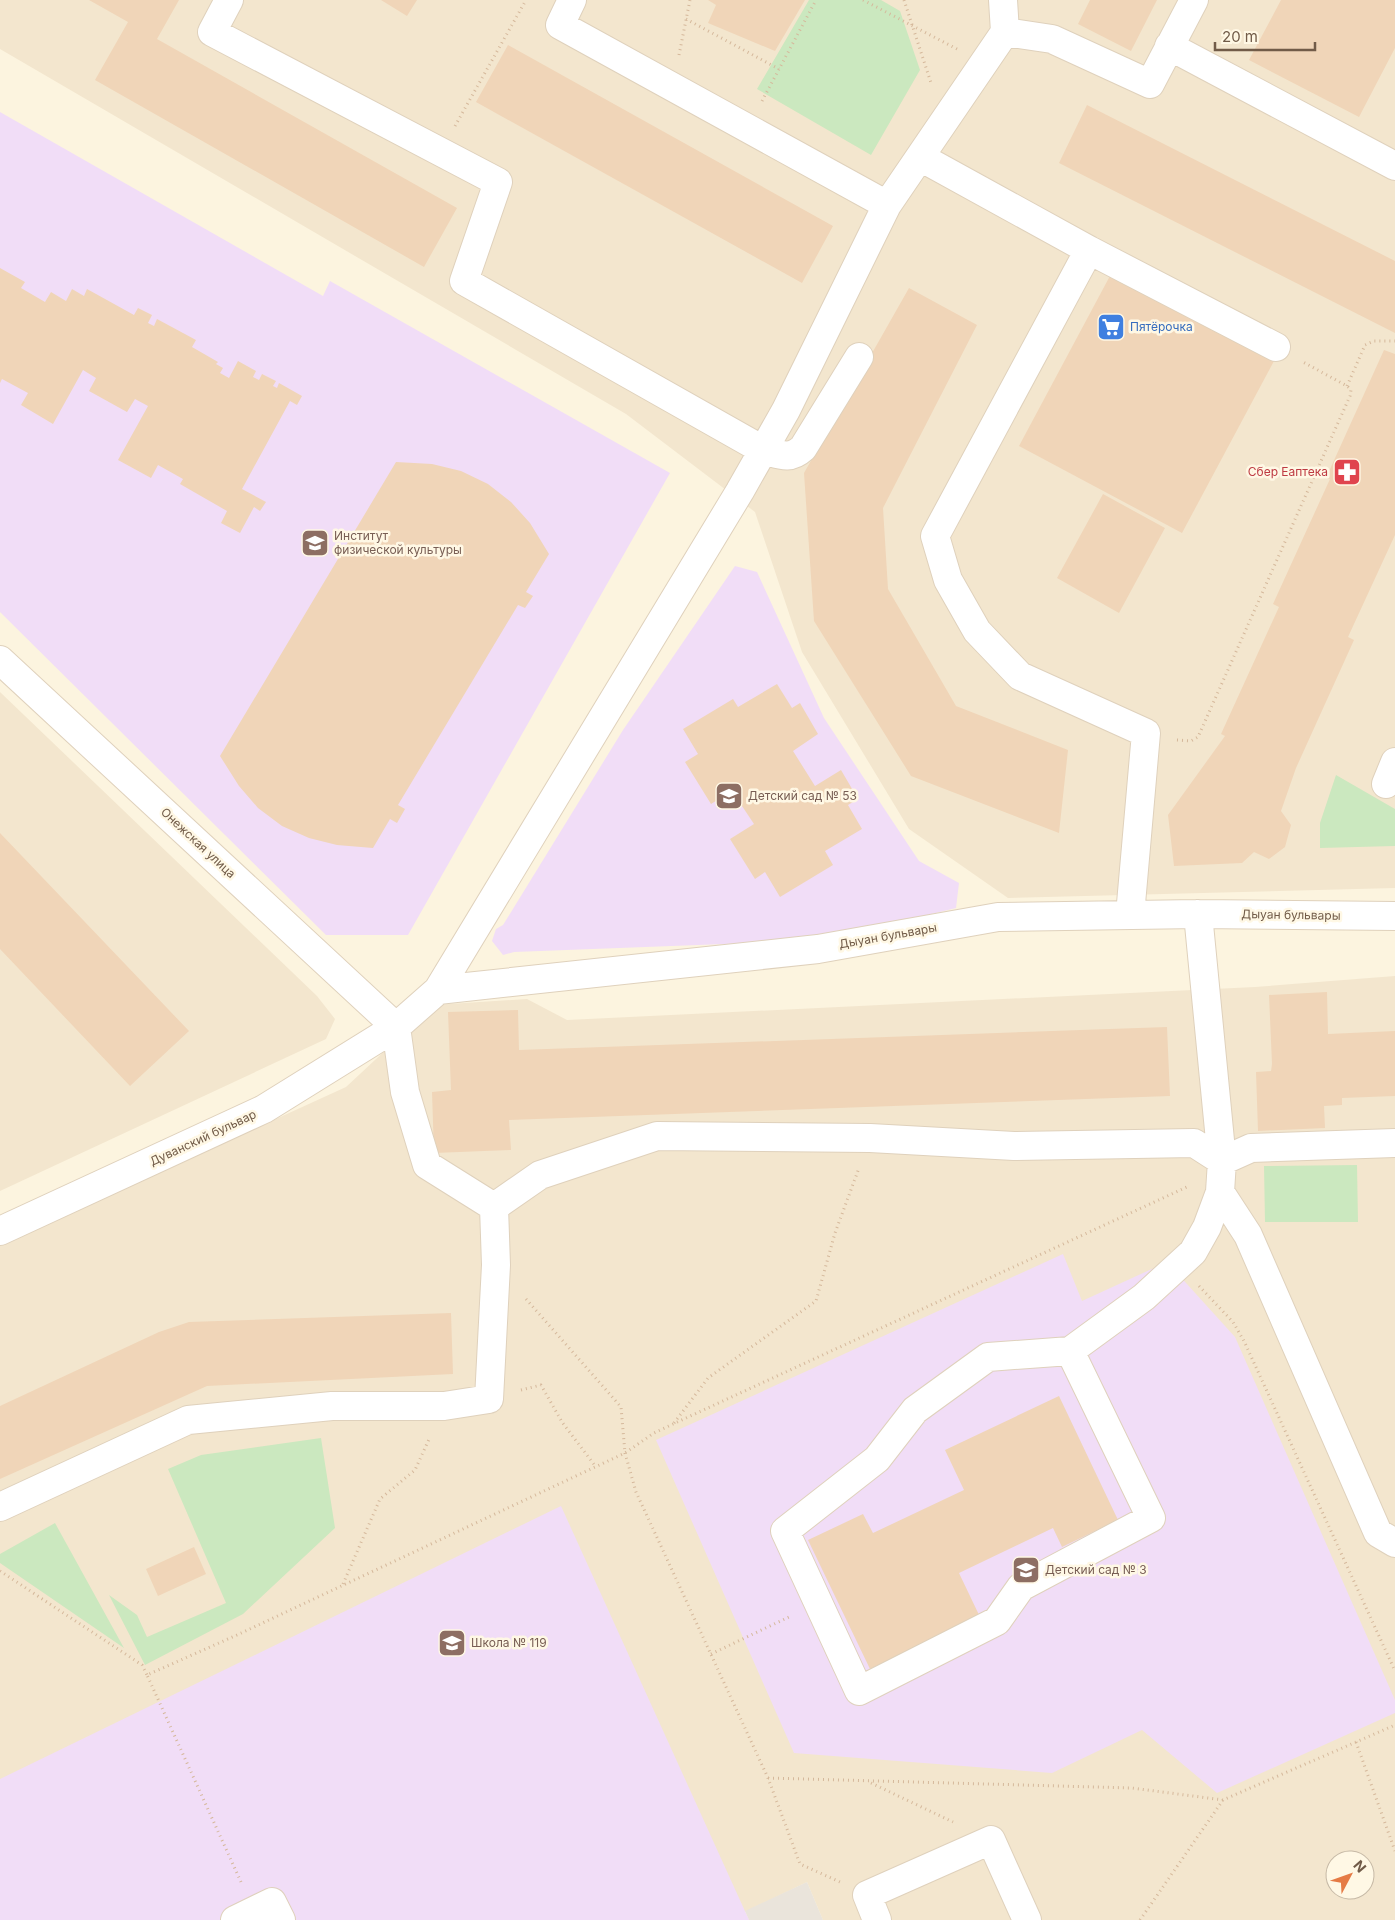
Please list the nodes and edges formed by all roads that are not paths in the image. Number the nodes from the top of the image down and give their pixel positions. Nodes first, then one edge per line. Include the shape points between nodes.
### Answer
1 (229, 0) edge
2 (572, 0) edge
3 (1004, 0) edge
4 (1194, 0) edge
5 (1005, 32) junction
6 (1170, 46) junction
7 (920, 158) junction
8 (1395, 166) edge
9 (887, 205) junction
10 (1089, 250) junction
11 (1276, 347) road end
12 (859, 357) dead end
13 (763, 450) junction
14 (0, 660) edge
15 (1198, 914) junction
16 (1130, 915) junction
17 (1395, 916) edge
18 (438, 990) junction
19 (396, 1027) junction
20 (1395, 1143) edge
21 (1221, 1175) junction
22 (494, 1207) junction
23 (0, 1231) edge
24 (1070, 1350) junction
25 (0, 1507) edge
26 (1395, 1543) edge
27 (245, 1916) edge
28 (281, 1920) edge
29 (877, 1920) edge
30 (1027, 1920) edge

1 - 13 street via 212,32 498,182 464,281
2 - 9 street via 560,25
3 - 5 street
4 - 6 street
5 - 6 street via 1052,39 1150,84
5 - 7 street
6 - 8 street
7 - 9 street
7 - 10 street
9 - 13 street
10 - 11 street
10 - 16 street via 935,536 948,580 977,631 1020,676 1146,733
12 - 13 street via 797,454 787,456
13 - 18 street
14 - 19 street, Онежская улица
15 - 16 street, Дыуан бульвары
15 - 17 street, Дыуан бульвары
15 - 21 street
16 - 18 street, Дыуан бульвары via 998,917 818,948
18 - 19 street
19 - 22 street via 405,1092 428,1165
19 - 23 street, Дуванский бульвар via 264,1109
20 - 21 street via 1251,1148
21 - 22 street via 1194,1143 1014,1146 870,1138 657,1136 540,1175
21 - 24 street via 1207,1227 1193,1252 1144,1297
21 - 26 street via 1378,1533
22 - 25 street via 496,1265 489,1399 444,1406 332,1406 188,1420
24 - 24 street via 988,1357 915,1410 877,1459 785,1531 859,1691 998,1621 1021,1586 1151,1518
27 - 28 street via 272,1902
29 - 30 street via 868,1895 991,1840

